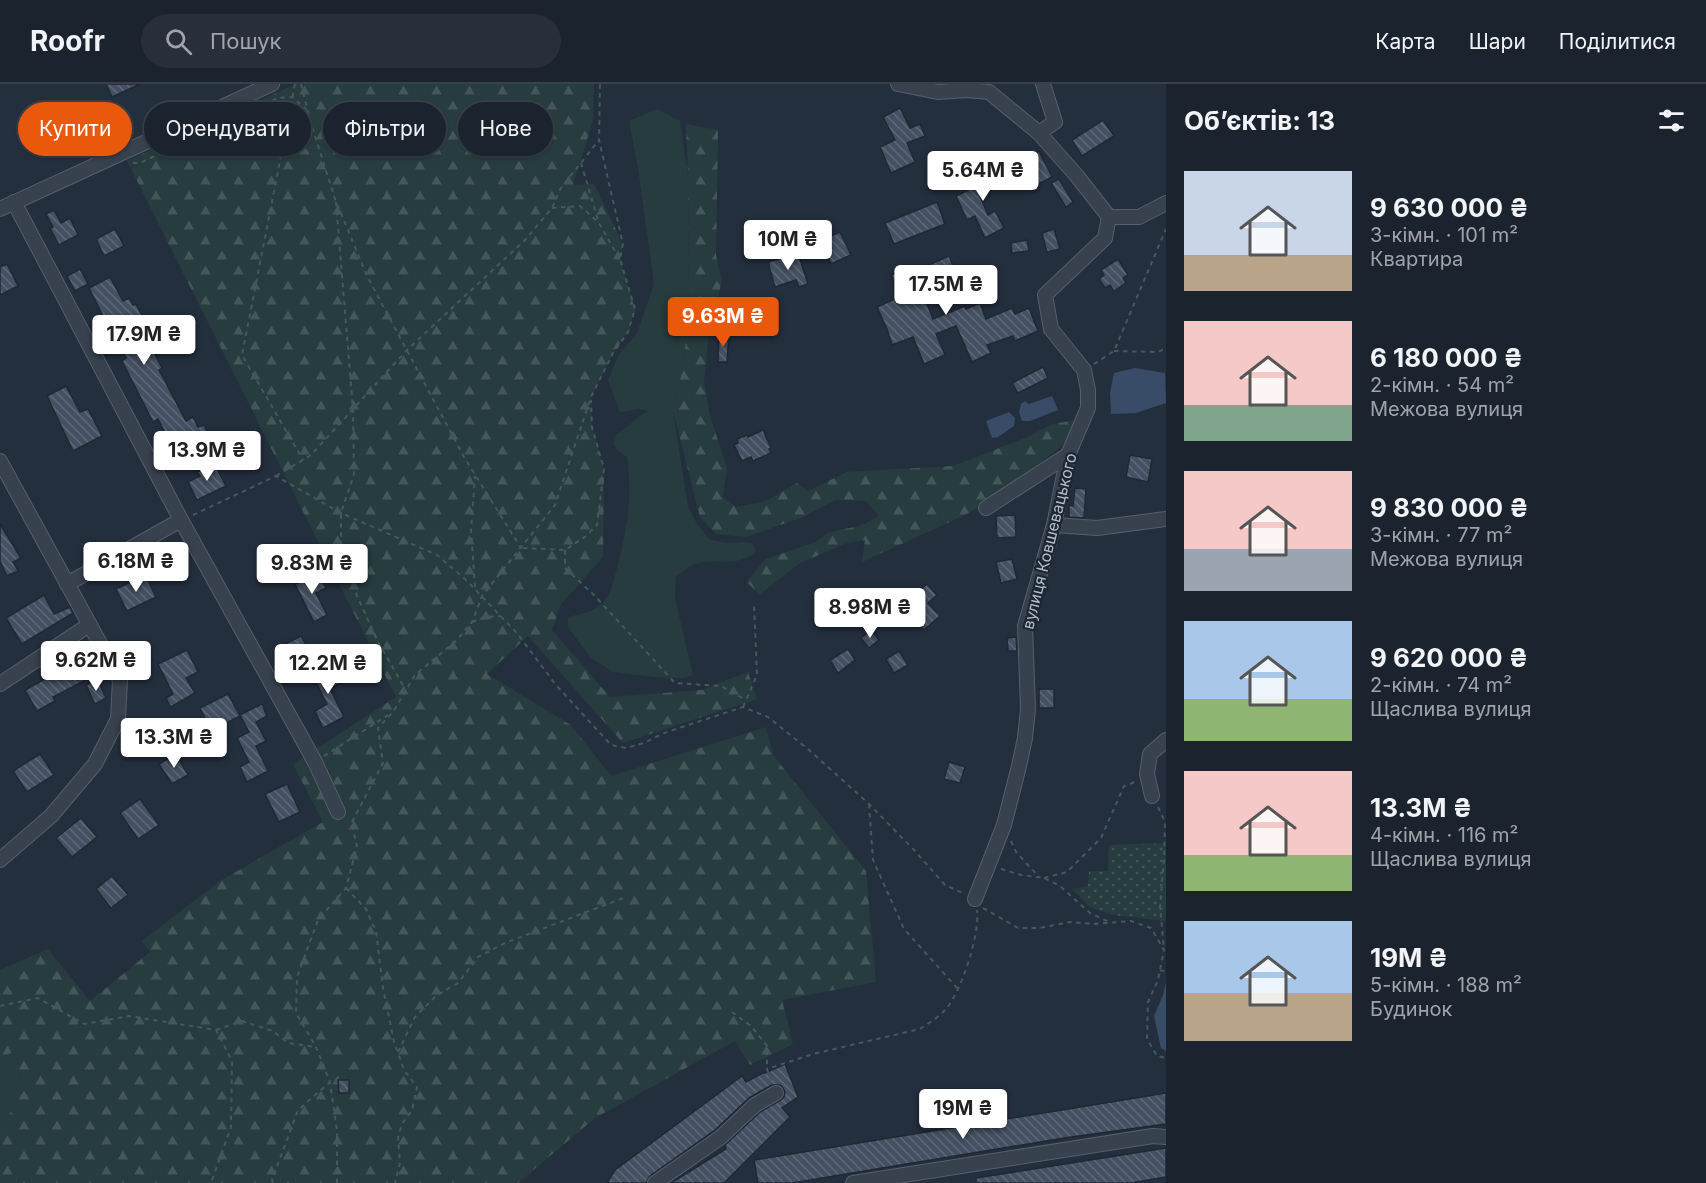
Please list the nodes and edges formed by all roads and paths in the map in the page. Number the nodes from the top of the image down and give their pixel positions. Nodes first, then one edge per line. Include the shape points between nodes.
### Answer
1 (272, 84) edge
2 (295, 84) edge
3 (301, 84) edge
4 (600, 84) edge
5 (898, 84) edge
6 (1043, 84) edge
7 (292, 97) junction
8 (298, 102) edge
9 (306, 102) edge
10 (311, 121) edge
11 (1039, 133) junction
12 (599, 140) junction
13 (130, 162) dead end
14 (581, 163) junction
15 (335, 199) junction
16 (14, 202) junction
17 (1166, 203) edge
18 (552, 208) junction
19 (0, 209) edge
20 (1109, 217) junction
21 (599, 223) junction
22 (1166, 229) edge
23 (620, 259) junction
24 (1166, 348) edge
25 (407, 350) junction
26 (1114, 351) junction
27 (1083, 370) junction
28 (591, 397) junction
29 (353, 410) junction
30 (1068, 455) junction
31 (303, 460) junction
32 (0, 461) edge
33 (276, 476) junction
34 (475, 476) junction
35 (986, 508) dead end
36 (341, 513) junction
37 (1166, 519) edge
38 (181, 520) junction
39 (1054, 525) junction
40 (521, 548) junction
41 (565, 550) junction
42 (67, 584) junction
43 (475, 589) junction
44 (482, 596) junction
45 (754, 605) dead end
46 (501, 616) junction
47 (472, 622) junction
48 (89, 624) junction
49 (0, 684) edge
50 (405, 690) junction
51 (746, 700) junction
52 (743, 707) junction
53 (393, 712) junction
54 (1166, 740) edge
55 (315, 762) junction
56 (1147, 774) junction
57 (1152, 796) joint
58 (869, 804) junction
59 (338, 812) dead end
60 (1004, 825) junction
61 (0, 860) edge
62 (987, 868) junction
63 (1039, 878) junction
64 (1044, 878) junction
65 (346, 888) junction
66 (626, 897) dead end
67 (975, 899) junction
68 (1112, 923) junction
69 (1164, 950) junction
70 (1160, 970) junction
71 (1166, 972) edge
72 (958, 989) junction
73 (0, 1006) edge
74 (732, 1012) dead end
75 (216, 1030) junction
76 (316, 1047) junction
77 (398, 1052) junction
78 (1166, 1058) edge
79 (766, 1069) junction
80 (330, 1082) junction
81 (776, 1093) joint
82 (1166, 1137) edge
83 (211, 1183) edge
84 (273, 1183) edge
85 (337, 1183) edge
86 (395, 1183) edge
87 (655, 1183) edge
88 (856, 1183) edge

1 - 16 street
2 - 7 path
3 - 9 path
4 - 12 path
5 - 11 street via 938,92 989,92
6 - 11 street via 1055,122
7 - 8 path
7 - 13 path via 278,98 140,164
7 - 31 path via 242,355
10 - 15 path
11 - 20 street
12 - 14 path
12 - 23 path via 623,244
14 - 18 path via 561,188
14 - 21 path
15 - 25 path via 367,276
15 - 29 path
16 - 19 street
16 - 38 street
17 - 20 street via 1138,217
18 - 21 path via 580,206
18 - 25 path via 525,240
20 - 27 street, вулиця Ковшевацького via 1106,238 1045,295 1051,329
21 - 23 path
22 - 26 path
23 - 28 path via 635,309 628,332
24 - 26 path via 1158,352
25 - 29 path
25 - 34 path
26 - 27 path
27 - 30 street, вулиця Ковшевацького via 1088,408
28 - 40 path via 555,505
28 - 41 path via 592,427 604,469 597,525
29 - 31 path
29 - 36 path via 354,474
30 - 35 street
30 - 39 street, вулиця Ковшевацького
31 - 33 path
32 - 42 street
33 - 36 path
33 - 38 path
34 - 40 path
34 - 43 path via 471,530
36 - 43 path via 437,555
36 - 50 path via 341,542 354,590
37 - 39 street via 1097,528
38 - 42 street
38 - 55 street
39 - 60 street, вулиця Ковшевацького via 1025,626 1025,738
40 - 41 path
40 - 44 path
41 - 51 path via 565,568 675,683 721,687
42 - 48 street
43 - 44 path
44 - 46 path
44 - 47 path
45 - 51 path via 757,675
46 - 47 path
46 - 52 path via 611,745 626,748 644,743
47 - 50 path via 456,641 415,675
48 - 49 street
48 - 61 street via 120,680 118,719 96,764 51,816
50 - 53 path
51 - 52 path
52 - 58 path via 768,717
53 - 55 path
53 - 65 path via 378,728 383,763 352,822 357,846
54 - 56 street via 1150,754
55 - 59 street
56 - 57 street
56 - 64 path via 1142,780 1124,786 1101,838 1074,866 1067,873
57 - 69 path via 1165,822 1160,907
58 - 67 path via 945,885
58 - 72 path via 873,860 904,929
60 - 62 street, вулиця Ковшевацького
60 - 63 path via 1016,852
62 - 63 path
62 - 67 street, вулиця Ковшевацького
63 - 64 path
64 - 68 path via 1060,886 1090,913
65 - 76 path via 318,920 297,977 296,1013
65 - 77 path via 366,909 376,931 383,988
66 - 77 path via 478,957 458,983 437,994 415,1017
67 - 68 path via 985,910 1018,928 1070,922
67 - 72 path via 975,940
68 - 69 path via 1131,921 1152,928
69 - 70 path
70 - 71 path
70 - 78 path via 1148,1002 1147,1039 1157,1056
72 - 79 path via 946,1009 920,1029
73 - 75 path via 38,998 84,1024 129,1016
74 - 79 path via 751,1026 767,1046
75 - 76 path via 242,1021 273,1031 288,1043
75 - 83 path via 232,1061 231,1127
76 - 80 path
77 - 86 path via 404,1070 417,1087 412,1110 398,1137 400,1162
79 - 81 path
80 - 84 path via 298,1110
80 - 85 path
81 - 87 street
82 - 88 street

